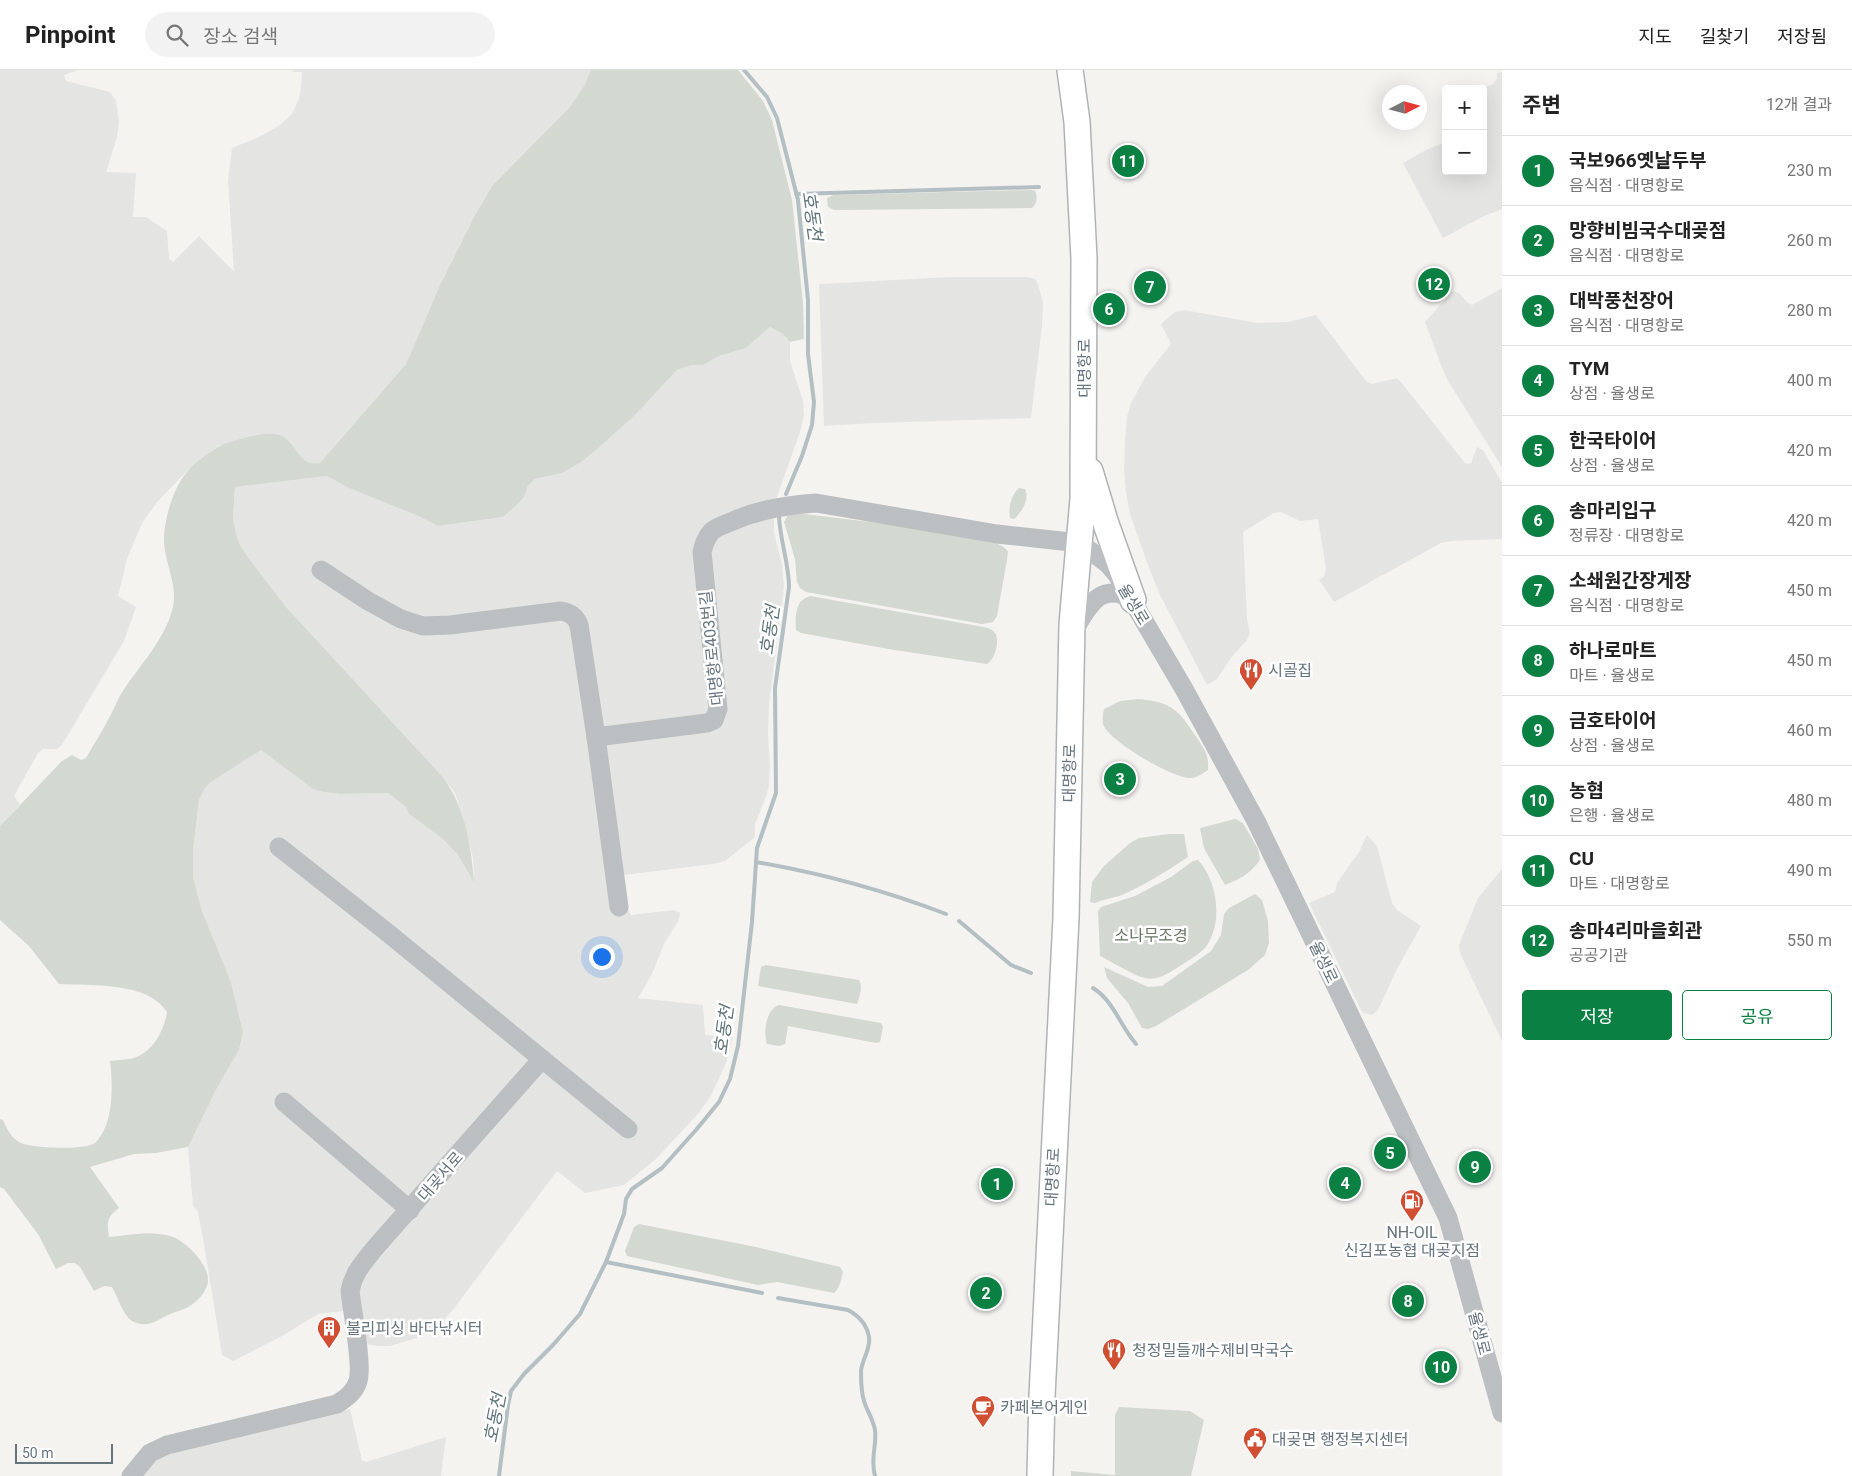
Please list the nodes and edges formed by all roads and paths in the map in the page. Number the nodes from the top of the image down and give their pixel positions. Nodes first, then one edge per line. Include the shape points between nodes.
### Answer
1 (1070, 70) edge
2 (1083, 448) junction
3 (1080, 543) junction
4 (321, 570) dead end
5 (1132, 600) junction
6 (1072, 635) junction
7 (596, 737) junction
8 (278, 847) dead end
9 (619, 907) dead end
10 (542, 1059) junction
11 (284, 1102) dead end
12 (628, 1128) dead end
13 (410, 1210) junction
14 (1502, 1413) edge
15 (131, 1476) edge
16 (1040, 1476) edge

1 - 2 main road, 대명항로 via 1077,122 1084,258
2 - 3 main road, 대명항로
2 - 5 main road
3 - 5 street, 율생로 via 1117,575
3 - 6 main road, 대명항로
3 - 7 street, 대명항로403번길 via 997,534 816,503 789,504 749,514 712,532 705,540 702,552 718,709 714,720
4 - 7 street via 401,620 423,626 569,612 579,625
5 - 6 street via 1124,594 1101,594 1088,607
5 - 14 street, 율생로 via 1256,821 1448,1218
6 - 16 main road, 대명항로 via 1066,918
7 - 9 street
8 - 10 street
10 - 12 street
10 - 13 street, 대곶서로
11 - 13 street
13 - 15 street, 대곶서로 via 374,1249 352,1281 350,1291 359,1367 358,1381 349,1395 337,1404 167,1444 150,1453

